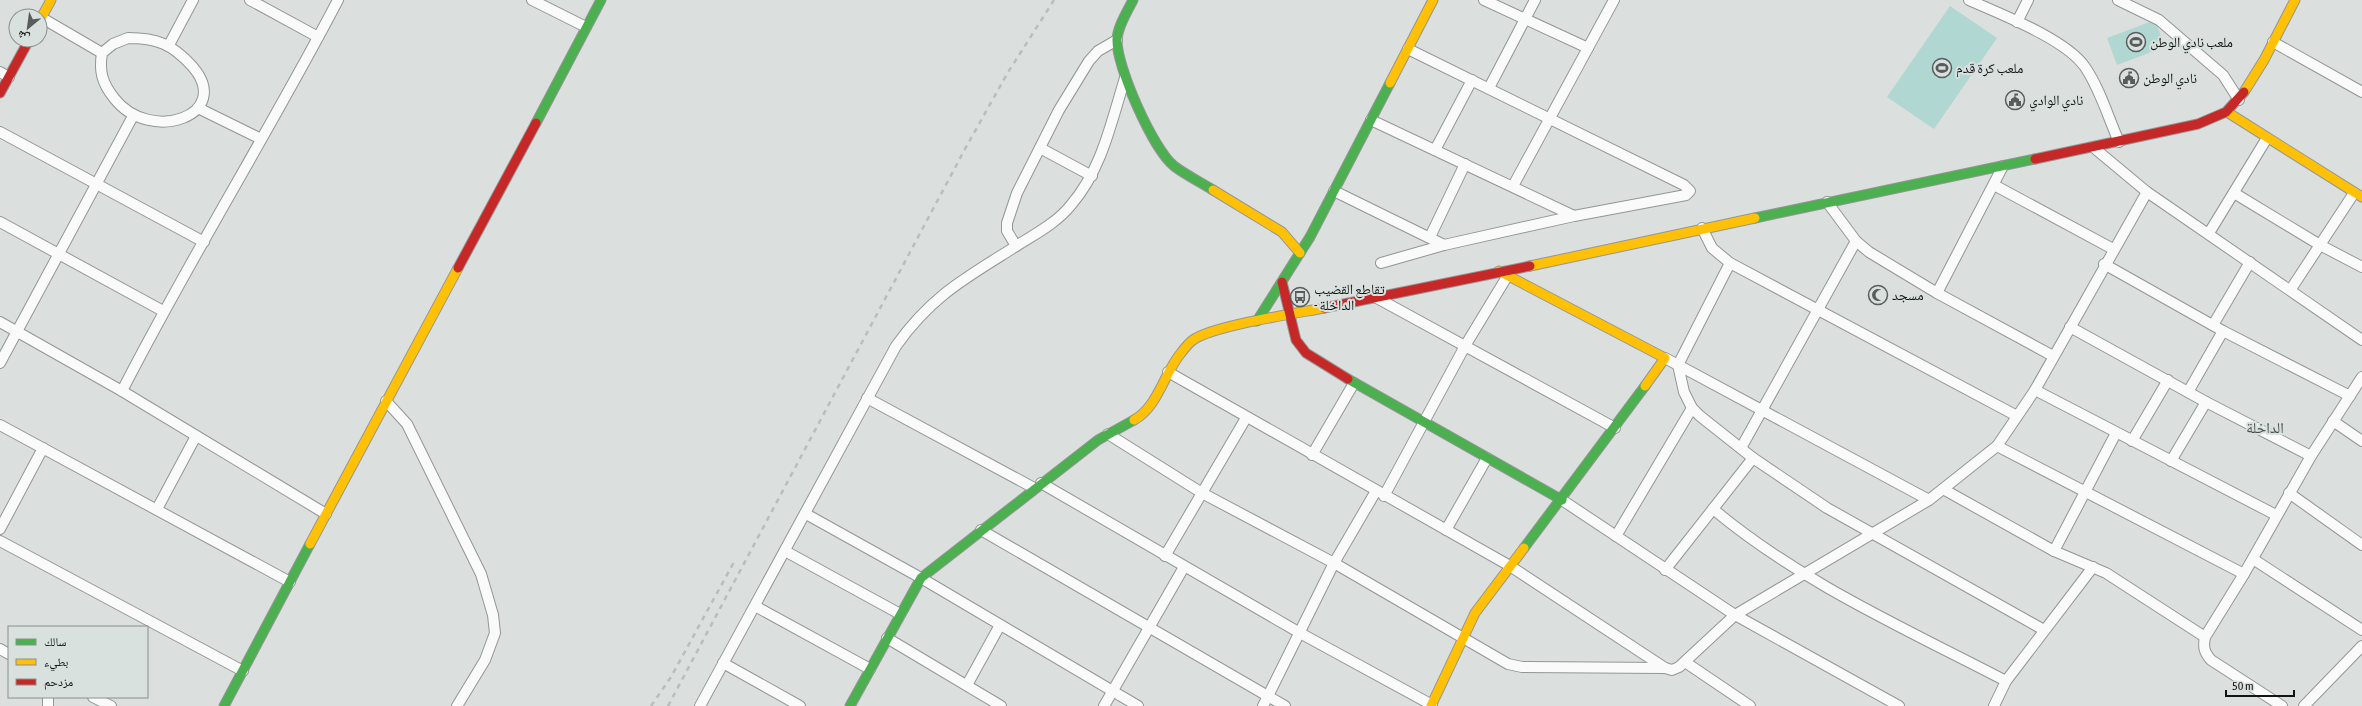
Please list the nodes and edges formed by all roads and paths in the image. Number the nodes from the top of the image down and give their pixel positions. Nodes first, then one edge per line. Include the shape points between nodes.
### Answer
1 (193, 0) edge
2 (338, 0) edge
3 (532, 0) edge
4 (601, 0) edge
5 (1133, 0) edge
6 (1433, 0) edge
7 (1484, 0) edge
8 (1534, 0) edge
9 (1614, 0) edge
10 (1969, 0) edge
11 (2028, 0) edge
12 (2118, 0) edge
13 (2295, 0) edge
14 (257, 2) edge
15 (1525, 19) junction
16 (2018, 22) junction
17 (48, 23) edge
18 (586, 27) junction
19 (318, 37) junction
20 (1117, 40) junction
21 (2273, 42) junction
22 (169, 45) junction
23 (23, 48) edge
24 (1588, 48) junction
25 (1408, 49) junction
26 (102, 53) junction
27 (4, 75) edge
28 (1125, 78) junction
29 (1472, 80) junction
30 (1489, 88) junction
31 (2362, 92) edge
32 (0, 93) edge
33 (2239, 100) junction
34 (198, 108) junction
35 (2227, 112) junction
36 (133, 116) junction
37 (1550, 118) junction
38 (1371, 120) junction
39 (0, 132) edge
40 (2267, 138) junction
41 (261, 139) junction
42 (2119, 142) junction
43 (2093, 147) junction
44 (1040, 148) junction
45 (1435, 150) junction
46 (1465, 164) junction
47 (2003, 166) junction
48 (1092, 176) junction
49 (95, 184) junction
50 (1994, 185) junction
51 (1513, 186) junction
52 (1334, 192) junction
53 (2147, 192) junction
54 (2234, 194) junction
55 (2358, 195) edge
56 (1827, 202) junction
57 (1574, 216) junction
58 (0, 222) edge
59 (1702, 228) junction
60 (1282, 232) junction
61 (2209, 233) junction
62 (1303, 236) junction
63 (1430, 237) junction
64 (1856, 241) junction
65 (204, 242) junction
66 (2320, 245) junction
67 (1016, 246) junction
68 (1444, 246) junction
69 (2113, 250) junction
70 (58, 254) junction
71 (1300, 254) junction
72 (1381, 262) dead end
73 (2250, 262) junction
74 (1730, 263) junction
75 (2104, 264) junction
76 (2362, 267) edge
77 (1504, 272) junction
78 (1282, 282) junction
79 (2290, 289) junction
80 (1936, 293) junction
81 (1378, 298) junction
82 (1818, 310) junction
83 (163, 311) junction
84 (1290, 314) junction
85 (1257, 321) junction
86 (0, 322) edge
87 (2213, 325) junction
88 (2070, 327) junction
89 (2223, 330) junction
90 (16, 332) junction
91 (2362, 340) edge
92 (1465, 346) junction
93 (2053, 356) junction
94 (1665, 358) junction
95 (0, 363) edge
96 (1678, 365) junction
97 (1168, 372) junction
98 (2362, 377) edge
99 (2168, 380) junction
100 (1354, 383) junction
101 (2035, 390) junction
102 (122, 391) junction
103 (2188, 392) junction
104 (2350, 396) junction
105 (867, 398) junction
106 (386, 401) junction
107 (2206, 402) junction
108 (1692, 408) junction
109 (1761, 410) junction
110 (2017, 416) junction
111 (1246, 418) junction
112 (1424, 422) junction
113 (2333, 422) junction
114 (0, 425) edge
115 (1615, 428) junction
116 (2116, 433) junction
117 (1108, 434) junction
118 (196, 436) junction
119 (2132, 441) junction
120 (2362, 441) edge
121 (1997, 446) junction
122 (43, 448) junction
123 (1741, 448) junction
124 (1312, 455) junction
125 (2311, 456) junction
126 (1487, 458) junction
127 (1753, 458) junction
128 (2171, 461) junction
129 (1037, 485) junction
130 (1943, 489) junction
131 (1202, 493) junction
132 (2085, 493) junction
133 (2288, 493) junction
134 (1380, 494) junction
135 (1562, 500) junction
136 (1929, 500) junction
137 (157, 509) junction
138 (1713, 509) junction
139 (326, 514) junction
140 (806, 514) junction
141 (2276, 515) junction
142 (0, 529) edge
143 (981, 530) junction
144 (1446, 530) junction
145 (1874, 533) junction
146 (1616, 536) junction
147 (0, 541) edge
148 (2362, 545) edge
149 (785, 551) junction
150 (2054, 551) junction
151 (1165, 556) junction
152 (2252, 559) junction
153 (1334, 564) junction
154 (1510, 566) junction
155 (1184, 567) junction
156 (2093, 567) junction
157 (1665, 570) junction
158 (2244, 574) junction
159 (1804, 575) junction
160 (921, 578) junction
161 (290, 582) junction
162 (755, 606) junction
163 (900, 614) junction
164 (1735, 615) junction
165 (1000, 625) junction
166 (1148, 627) junction
167 (2044, 630) junction
168 (2362, 630) edge
169 (1300, 633) junction
170 (2205, 637) junction
171 (887, 638) junction
172 (1462, 638) junction
173 (2362, 646) edge
174 (1685, 662) junction
175 (723, 663) junction
176 (1665, 668) junction
177 (870, 669) junction
178 (243, 671) junction
179 (2006, 681) junction
180 (967, 685) junction
181 (1113, 691) junction
182 (1269, 696) junction
183 (95, 698) edge
184 (852, 705) edge
185 (998, 705) edge
186 (111, 706) edge
187 (224, 706) edge
188 (457, 706) edge
189 (700, 706) edge
190 (800, 706) edge
191 (1104, 706) edge
192 (1138, 706) edge
193 (1262, 706) edge
194 (1285, 706) edge
195 (1432, 706) edge
196 (1750, 706) edge
197 (1899, 706) edge
198 (1994, 706) edge
199 (2282, 706) edge
200 (2304, 706) edge

1 - 22 street
2 - 19 street
3 - 18 street
4 - 18 street
5 - 20 street
6 - 25 street
7 - 15 street
8 - 15 street
9 - 24 street
10 - 16 street
11 - 16 street
12 - 33 street via 2160,20 2223,75
13 - 21 street
14 - 19 street
15 - 24 street
15 - 30 street
16 - 42 street via 2068,49 2084,65 2097,86
17 - 26 street
18 - 106 street
19 - 41 street
20 - 28 street
20 - 44 street via 1098,51 1089,61 1059,110
21 - 31 street
21 - 33 street
22 - 26 street via 147,38 128,38 113,44
22 - 34 street via 183,55 195,69 202,83 203,96
23 - 27 street
24 - 37 street
25 - 29 street
25 - 38 street
26 - 36 street via 99,69 106,88
27 - 32 street
28 - 48 street via 1115,118
28 - 60 street via 1162,154 1173,166
29 - 30 street
29 - 45 street
30 - 37 street
33 - 35 street
34 - 36 street via 174,122 154,122
34 - 41 street
35 - 40 street
35 - 42 street via 2198,124
36 - 49 street
37 - 51 street
37 - 57 street via 1684,185 1690,191 1686,195
38 - 45 street
38 - 52 street
39 - 49 street
40 - 54 street
40 - 55 street
41 - 65 street
42 - 43 street
43 - 47 street
43 - 53 street
44 - 48 street
44 - 67 street via 1009,212 1007,231
45 - 46 street
46 - 51 street
46 - 63 street
47 - 50 street
47 - 56 street
48 - 67 street via 1071,206 1048,227
49 - 65 street
49 - 70 street
50 - 69 street
50 - 80 street
51 - 57 street
52 - 62 street
52 - 63 street
53 - 61 street
53 - 69 street
54 - 61 street
54 - 66 street
55 - 66 street
56 - 59 street
56 - 64 street
57 - 68 street
58 - 70 street
59 - 74 street via 1712,248
59 - 77 street
60 - 62 street
60 - 71 street
61 - 73 street
62 - 71 street
63 - 68 street
64 - 80 street via 1869,252
64 - 82 street
65 - 83 street
66 - 76 street
66 - 79 street
67 - 105 street via 959,281 930,305 896,346
68 - 72 street
69 - 75 street
70 - 83 street
70 - 90 street
71 - 78 street
73 - 79 street
73 - 87 street
74 - 82 street
74 - 96 street
75 - 87 street
75 - 88 street
77 - 81 street
77 - 92 street
77 - 94 street
78 - 84 street
78 - 85 street
79 - 91 street
80 - 93 street
81 - 84 street
81 - 92 street
82 - 109 street
82 - 110 street
83 - 102 street
84 - 85 street
84 - 100 street via 1299,347
85 - 97 street via 1213,331 1194,339
86 - 90 street
87 - 89 street
88 - 93 street
88 - 99 street
89 - 103 street
89 - 104 street
90 - 95 street
90 - 102 street
92 - 112 street
92 - 115 street
93 - 101 street
94 - 96 street
94 - 115 street
96 - 108 street via 1684,392
96 - 109 street
97 - 111 street
97 - 117 street via 1141,416
98 - 104 street
99 - 103 street
99 - 119 street
100 - 112 street
100 - 124 street
101 - 110 street
101 - 116 street
102 - 118 street
103 - 107 street
104 - 113 street
105 - 129 street
105 - 140 street
106 - 139 street
106 - 188 street via 407,424 481,574 492,615 495,633 485,660
107 - 125 street
107 - 128 street
108 - 123 street
108 - 146 street
109 - 123 street
109 - 136 street
110 - 121 street
111 - 124 street
111 - 131 street
112 - 126 street
112 - 134 street
113 - 120 street
113 - 125 street
114 - 122 street
115 - 135 street
116 - 119 street
116 - 132 street
117 - 129 street
117 - 131 street
118 - 137 street
118 - 139 street
119 - 128 street
121 - 130 street
121 - 132 street
122 - 137 street
122 - 142 street
123 - 127 street
124 - 134 street
125 - 133 street
126 - 135 street
126 - 144 street
127 - 138 street
127 - 145 street via 1827,508
128 - 141 street
129 - 143 street
129 - 151 street
130 - 136 street
130 - 150 street
131 - 151 street
131 - 153 street
132 - 150 street
132 - 158 street
133 - 141 street
133 - 148 street
134 - 144 street
134 - 153 street
135 - 146 street
135 - 154 street
136 - 145 street
137 - 161 street
138 - 157 street
138 - 159 street via 1767,552
139 - 161 street
140 - 149 street
140 - 160 street
141 - 152 street
143 - 160 street
143 - 166 street
144 - 154 street
145 - 159 street
145 - 167 street
146 - 157 street
147 - 178 street
149 - 162 street
149 - 163 street
150 - 156 street
151 - 155 street
152 - 158 street
152 - 168 street
153 - 169 street
153 - 172 street
154 - 172 street via 1475,613
154 - 176 street
155 - 166 street
155 - 169 street
156 - 167 street
156 - 170 street
157 - 164 street
158 - 170 street
159 - 164 street
159 - 179 street
160 - 163 street
160 - 165 street
161 - 178 street
162 - 175 street
162 - 177 street
163 - 171 street
164 - 174 street
164 - 197 street
165 - 180 street
165 - 181 street
166 - 181 street
166 - 182 street
167 - 179 street
169 - 182 street
169 - 195 street
170 - 199 street via 2205,654 2211,660
171 - 177 street
171 - 180 street
172 - 176 street via 1491,656 1522,667
172 - 195 street
173 - 200 street
174 - 176 street via 1672,670
174 - 196 street
175 - 189 street
175 - 190 street
177 - 184 street
178 - 187 street
179 - 198 street
180 - 185 street
181 - 191 street
181 - 192 street
182 - 193 street
182 - 194 street
183 - 186 street

